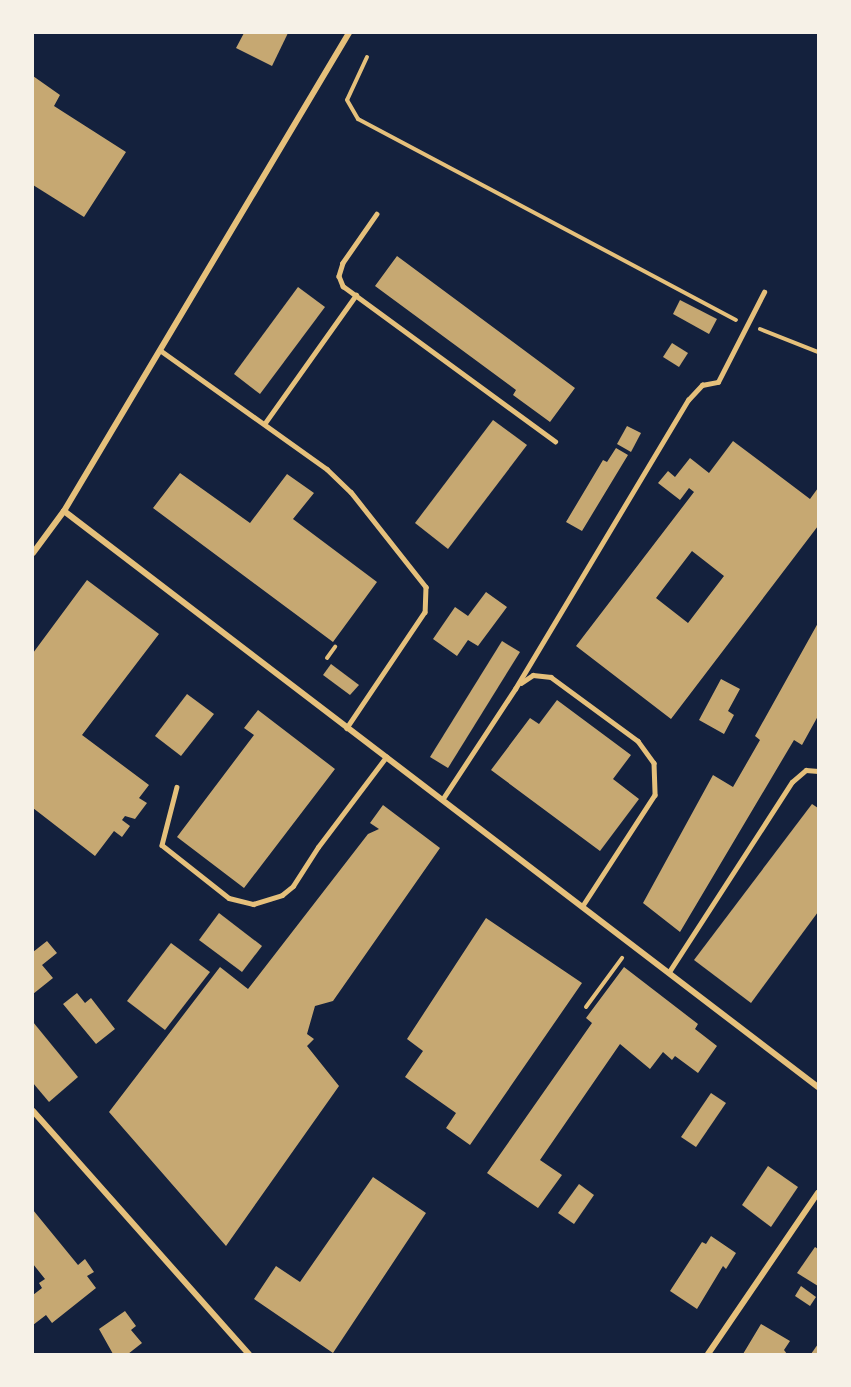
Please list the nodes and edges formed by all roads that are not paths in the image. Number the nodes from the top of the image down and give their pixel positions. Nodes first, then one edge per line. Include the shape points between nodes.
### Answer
1 (349, 33) edge
2 (377, 214) dead end
3 (764, 292) dead end
4 (356, 295) junction
5 (159, 349) junction
6 (265, 423) junction
7 (555, 441) dead end
8 (64, 511) junction
9 (33, 553) edge
10 (515, 689) junction
11 (347, 728) junction
12 (386, 757) junction
13 (818, 771) edge
14 (177, 787) dead end
15 (441, 800) junction
16 (583, 906) junction
17 (669, 972) junction
18 (818, 1087) edge
19 (33, 1111) edge
20 (818, 1193) edge
21 (249, 1354) edge
22 (708, 1354) edge

1 - 5 street
2 - 4 lane via 340,269 339,281
3 - 10 lane via 718,382 702,385 688,400
4 - 6 lane
4 - 7 lane
5 - 6 lane
5 - 8 street
6 - 11 lane via 342,483 426,587 425,612
8 - 9 street
8 - 11 street
10 - 15 lane
10 - 16 lane via 528,677 550,677 638,741 654,763 655,795
11 - 12 street
12 - 14 lane via 293,886 282,895 253,904 229,898 162,845
12 - 15 street
13 - 17 lane via 806,770 792,782
15 - 16 street
16 - 17 street
17 - 18 street
19 - 21 street
20 - 22 street

